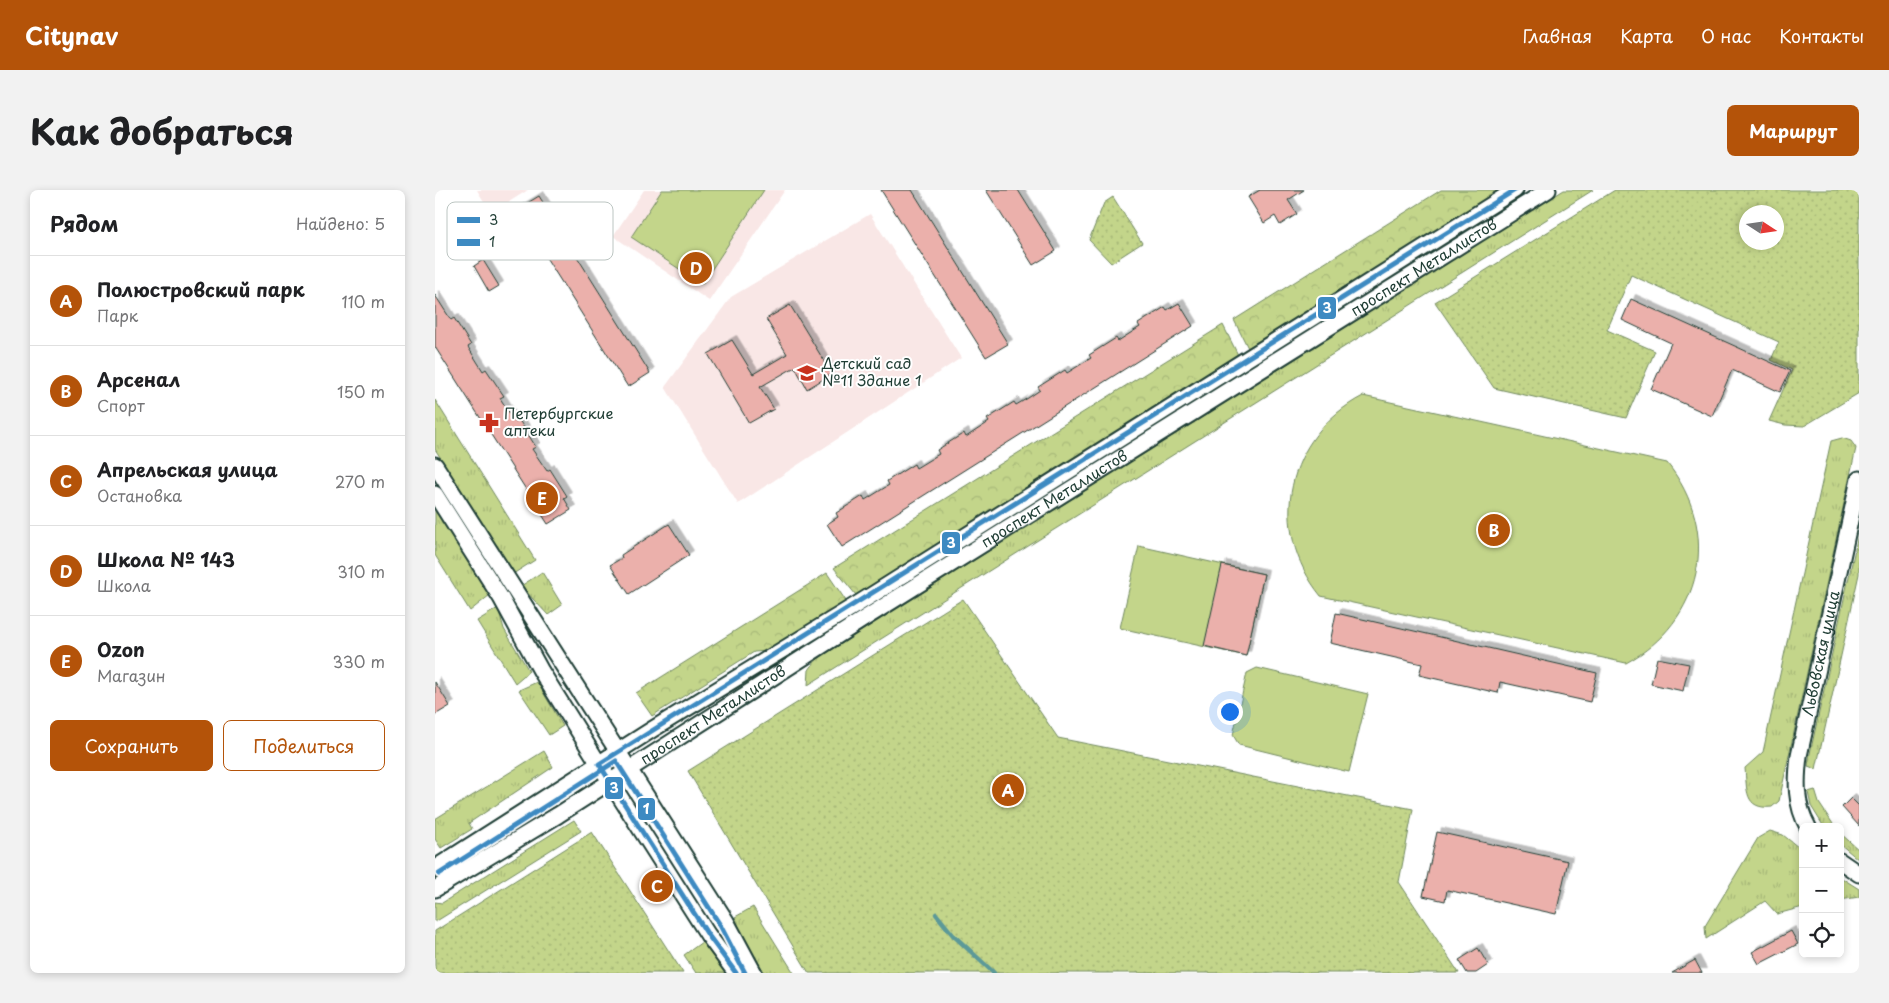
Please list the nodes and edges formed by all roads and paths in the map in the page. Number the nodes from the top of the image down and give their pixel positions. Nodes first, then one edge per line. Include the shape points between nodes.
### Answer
1 (1515, 190) edge
2 (1548, 190) edge
3 (435, 464) edge
4 (1859, 480) edge
5 (435, 494) edge
6 (618, 751) junction
7 (599, 764) junction
8 (629, 769) junction
9 (610, 781) junction
10 (1806, 823) edge
11 (1844, 864) edge
12 (435, 868) edge
13 (1859, 874) edge
14 (435, 889) edge
15 (736, 973) edge
16 (754, 973) edge

1 - 6 street, проспект Металлистов
2 - 8 street, проспект Металлистов
3 - 6 street
4 - 10 street, Львовская улица via 1799,756 1797,794 1800,814
5 - 7 street
6 - 7 street, проспект Металлистов
6 - 8 street
7 - 9 street
7 - 12 street, проспект Металлистов
8 - 9 street, проспект Металлистов
8 - 16 street via 726,921
9 - 14 street, проспект Металлистов
9 - 15 street via 708,935
11 - 13 street

